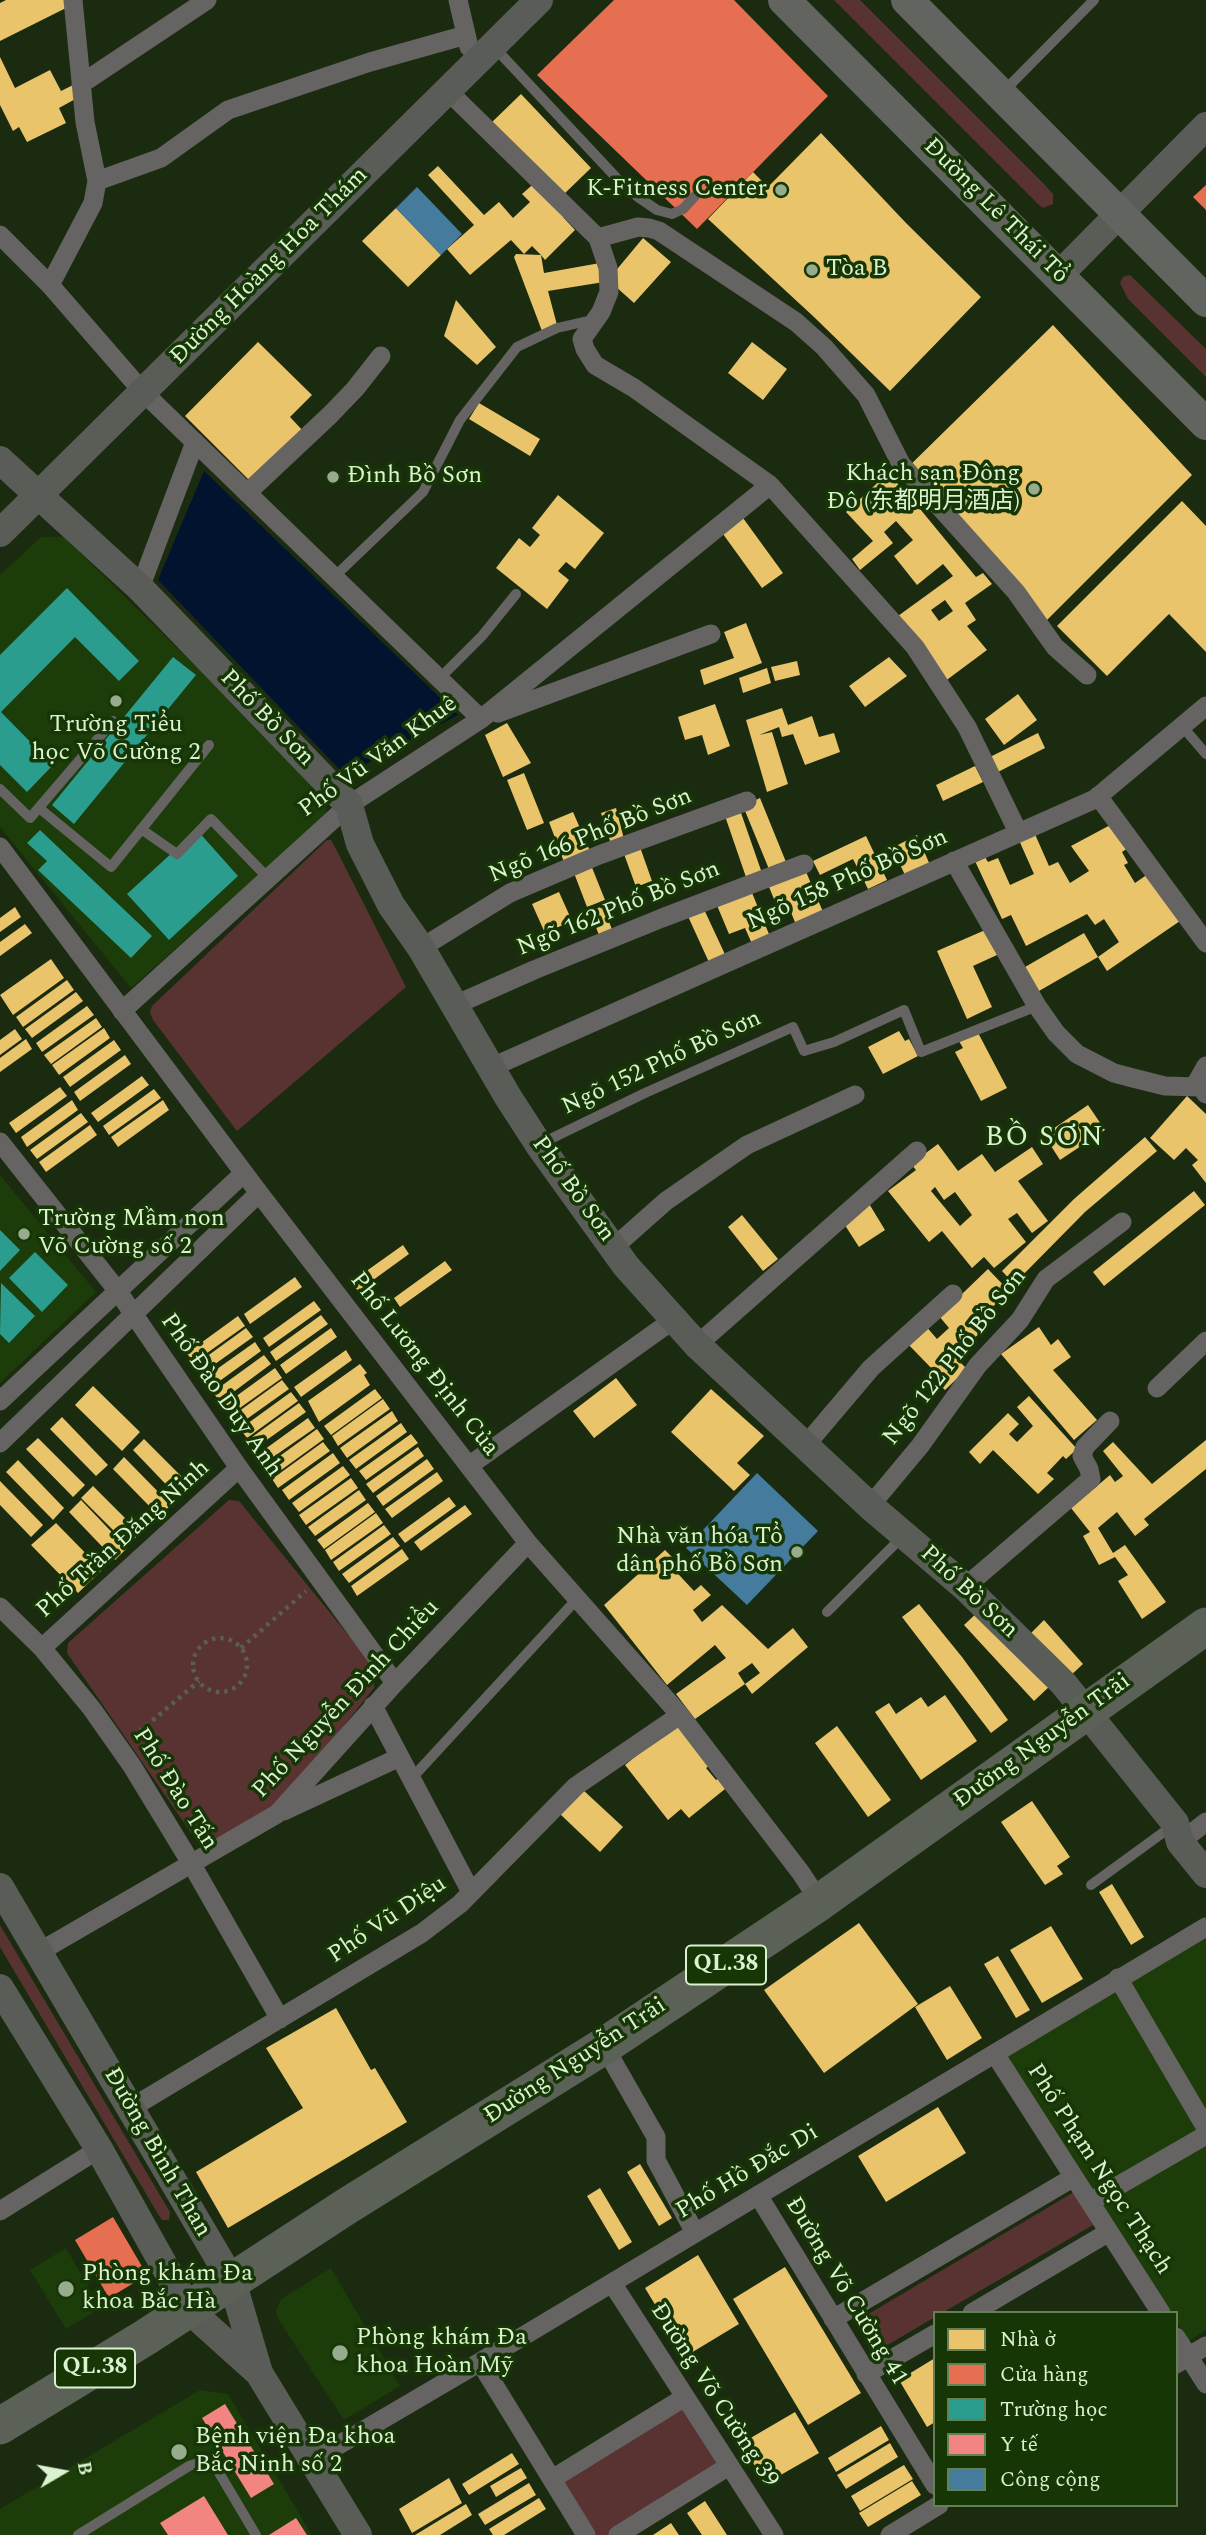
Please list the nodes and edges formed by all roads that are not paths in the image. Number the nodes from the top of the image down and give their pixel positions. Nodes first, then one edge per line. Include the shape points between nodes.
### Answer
1 (73, 0) edge
2 (207, 0) edge
3 (458, 0) edge
4 (539, 0) edge
5 (783, 0) edge
6 (1094, 0) edge
7 (918, 7) edge
8 (466, 35) junction
9 (483, 55) junction
10 (81, 84) junction
11 (448, 90) junction
12 (1000, 95) junction
13 (1206, 126) edge
14 (97, 181) junction
15 (695, 196) dead end
16 (1118, 215) junction
17 (0, 235) edge
18 (598, 238) junction
19 (1058, 276) junction
20 (50, 285) junction
21 (1206, 301) edge
22 (596, 319) junction
23 (381, 356) dead end
24 (143, 392) junction
25 (1206, 424) edge
26 (195, 442) junction
27 (0, 460) edge
28 (770, 485) junction
29 (247, 493) junction
30 (37, 496) junction
31 (0, 533) edge
32 (334, 577) junction
33 (140, 588) junction
34 (516, 594) dead end
35 (711, 634) dead end
36 (1087, 675) dead end
37 (439, 679) junction
38 (1206, 706) edge
39 (481, 719) junction
40 (113, 721) dead end
41 (1182, 726) junction
42 (209, 745) dead end
43 (1206, 754) edge
44 (0, 789) edge
45 (1098, 796) junction
46 (747, 801) dead end
47 (349, 805) junction
48 (39, 808) junction
49 (141, 829) junction
50 (1018, 832) junction
51 (0, 847) edge
52 (954, 861) junction
53 (804, 864) dead end
54 (268, 878) junction
55 (1206, 943) edge
56 (421, 948) junction
57 (455, 1005) junction
58 (1037, 1006) junction
59 (122, 1010) junction
60 (1206, 1066) edge
61 (490, 1068) junction
62 (1203, 1091) edge
63 (855, 1094) dead end
64 (539, 1145) junction
65 (2, 1149) edge
66 (917, 1151) dead end
67 (244, 1173) junction
68 (259, 1193) junction
69 (1122, 1222) dead end
70 (613, 1248) junction
71 (117, 1290) junction
72 (953, 1294) dead end
73 (134, 1315) junction
74 (673, 1320) junction
75 (1206, 1341) edge
76 (697, 1345) junction
77 (1157, 1388) dead end
78 (0, 1402) edge
79 (1110, 1421) dead end
80 (19, 1425) junction
81 (0, 1443) edge
82 (805, 1446) junction
83 (470, 1465) junction
84 (239, 1468) junction
85 (870, 1506) junction
86 (904, 1535) junction
87 (528, 1543) junction
88 (965, 1587) junction
89 (577, 1599) junction
90 (0, 1606) edge
91 (827, 1612) dead end
92 (1206, 1626) edge
93 (42, 1647) junction
94 (395, 1683) junction
95 (373, 1706) junction
96 (1086, 1711) junction
97 (680, 1715) junction
98 (401, 1756) junction
99 (412, 1778) junction
100 (277, 1814) junction
101 (1206, 1822) edge
102 (1177, 1833) junction
103 (191, 1863) junction
104 (1206, 1874) edge
105 (1091, 1885) dead end
106 (0, 1887) edge
107 (471, 1892) junction
108 (820, 1902) junction
109 (1206, 1927) edge
110 (38, 1952) junction
111 (1118, 1978) junction
112 (0, 1988) edge
113 (280, 2019) junction
114 (604, 2046) junction
115 (995, 2053) junction
116 (131, 2108) junction
117 (1206, 2128) edge
118 (1206, 2134) edge
119 (99, 2149) junction
120 (1074, 2178) junction
121 (758, 2195) junction
122 (1090, 2202) junction
123 (0, 2211) edge
124 (1109, 2232) junction
125 (695, 2233) junction
126 (232, 2281) junction
127 (612, 2283) junction
128 (189, 2309) junction
129 (975, 2311) edge
130 (1160, 2311) edge
131 (833, 2319) junction
132 (933, 2335) edge
133 (1206, 2346) edge
134 (1183, 2360) edge
135 (481, 2362) junction
136 (259, 2373) junction
137 (866, 2374) junction
138 (1206, 2384) edge
139 (685, 2397) junction
140 (0, 2426) edge
141 (313, 2460) junction
142 (729, 2466) junction
143 (552, 2479) junction
144 (933, 2482) edge
145 (936, 2507) edge
146 (78, 2535) edge
147 (256, 2535) edge
148 (358, 2535) edge
149 (586, 2535) edge
150 (618, 2535) edge
151 (774, 2535) edge
152 (890, 2535) edge

1 - 10 street
2 - 10 street
3 - 8 street
4 - 9 street, Đường Hoàng Hoa Thám
5 - 19 main road, Đường Lê Thái Tổ
6 - 12 lane
7 - 12 main road
8 - 9 street
8 - 14 street via 228,110 161,158
9 - 11 street, Đường Hoàng Hoa Thám
9 - 15 lane via 542,98 625,187 657,210 672,214
10 - 14 street
11 - 18 street
11 - 24 street, Đường Hoàng Hoa Thám
12 - 16 main road
13 - 16 street
14 - 20 street via 93,203
16 - 19 street
16 - 21 main road
17 - 20 street, Phố Vũ Văn Khuê
18 - 22 street via 610,282
18 - 36 street via 638,228 659,231 796,322 824,347 866,394 901,464 1016,592 1055,647
19 - 25 main road, Đường Lê Thái Tổ
20 - 24 street, Phố Vũ Văn Khuê
22 - 28 street via 582,339 595,365
22 - 32 lane via 557,328 517,347 460,420 423,492
23 - 29 street via 330,415
24 - 26 street, Phố Vũ Văn Khuê
24 - 30 street, Đường Hoàng Hoa Thám
26 - 29 street, Phố Vũ Văn Khuê
26 - 33 street
27 - 30 street, Phố Bồ Sơn
28 - 39 street
28 - 50 street via 915,648 967,727
29 - 32 street, Phố Vũ Văn Khuê
30 - 31 street, Đường Hoàng Hoa Thám
30 - 33 street, Phố Bồ Sơn
32 - 37 street, Phố Vũ Văn Khuê
33 - 47 street, Phố Bồ Sơn
34 - 37 lane
35 - 39 street
37 - 39 street, Phố Vũ Văn Khuê
38 - 41 street, Ngõ 158 Phố Bồ Sơn
39 - 47 street, Phố Vũ Văn Khuê
40 - 48 lane
41 - 43 lane
41 - 45 street, Ngõ 158 Phố Bồ Sơn
42 - 49 lane
44 - 48 lane via 30,818
45 - 50 street, Ngõ 158 Phố Bồ Sơn
45 - 55 street
46 - 56 street, Ngõ 166 Phố Bồ Sơn via 510,893
47 - 54 street, Phố Vũ Văn Khuê
47 - 56 street, Phố Bồ Sơn via 360,844 391,905
48 - 49 lane via 111,867
49 - 54 lane via 177,854 211,820
50 - 52 street, Ngõ 158 Phố Bồ Sơn
51 - 59 street, Phố Lương Định Của
52 - 58 street
52 - 61 street, Ngõ 158 Phố Bồ Sơn
53 - 57 street, Ngõ 162 Phố Bồ Sơn via 636,928
54 - 59 street, Phố Vũ Văn Khuê
56 - 57 street, Phố Bồ Sơn
57 - 61 street, Phố Bồ Sơn
58 - 62 street via 1066,1043 1094,1064 1165,1086
58 - 64 lane, Ngõ 152 Phố Bồ Sơn via 921,1052 904,1010 804,1051 793,1027
59 - 67 street, Phố Lương Định Của
60 - 62 street via 1197,1082
61 - 64 street, Phố Bồ Sơn
63 - 70 street via 747,1145 666,1201
64 - 70 street, Phố Bồ Sơn
65 - 71 street, Phố Đào Duy Anh
66 - 76 street
67 - 68 street, Phố Lương Định Của
67 - 71 street
68 - 73 street
68 - 83 street, Phố Lương Định Của
69 - 85 street, Ngõ 122 Phố Bồ Sơn via 1046,1279 1020,1320 978,1365
70 - 74 street, Phố Bồ Sơn
71 - 73 street, Phố Đào Duy Anh
71 - 78 street
72 - 82 street via 871,1368
73 - 80 street
73 - 84 street, Phố Đào Duy Anh
74 - 76 street, Phố Bồ Sơn
74 - 83 street
75 - 77 street
76 - 82 street, Phố Bồ Sơn
78 - 80 street
79 - 88 street via 1082,1456 1091,1479
80 - 81 street
82 - 85 street, Phố Bồ Sơn
83 - 87 street, Phố Lương Định Của
84 - 93 street, Phố Trần Đăng Ninh
84 - 94 street, Phố Đào Duy Anh
85 - 86 street, Phố Bồ Sơn
86 - 88 street, Phố Bồ Sơn
86 - 91 lane
87 - 89 street, Phố Lương Định Của
87 - 94 street, Phố Nguyễn Đình Chiểu
88 - 96 street, Phố Bồ Sơn
89 - 97 street, Phố Lương Định Của
89 - 99 lane
90 - 93 street, Phố Đào Tấn
92 - 96 highway, Đường Nguyễn Trãi / QL.38
93 - 103 street, Phố Đào Tấn via 132,1766
94 - 95 street, Phố Nguyễn Đình Chiểu
95 - 98 street
95 - 100 street, Phố Nguyễn Đình Chiểu
96 - 102 street, Phố Bồ Sơn
96 - 108 highway, Đường Nguyễn Trãi / QL.38
97 - 107 street, Phố Vũ Diệu via 576,1786
97 - 108 street, Phố Lương Định Của
98 - 99 street
98 - 100 street
99 - 107 street
100 - 103 street, Phố Nguyễn Đình Chiểu
101 - 102 street
102 - 104 street, Phố Bồ Sơn
102 - 105 lane
103 - 110 street, Phố Nguyễn Đình Chiểu
103 - 113 street, Phố Đào Tấn
106 - 110 street, Đường Bình Than
107 - 113 street, Phố Vũ Diệu via 422,1933
108 - 114 highway, Đường Nguyễn Trãi / QL.38
109 - 111 street, Phố Hồ Đắc Di
110 - 116 street, Đường Bình Than
111 - 115 street, Phố Hồ Đắc Di
111 - 117 street
112 - 119 street, Đường Bình Than
113 - 116 street, Phố Vũ Diệu
114 - 125 street via 656,2137 656,2160
114 - 126 highway, Đường Nguyễn Trãi / QL.38
115 - 120 street, Phố Phạm Ngọc Thạch
115 - 121 street, Phố Hồ Đắc Di
116 - 126 street, Đường Bình Than
118 - 122 street
119 - 123 street
119 - 128 street, Đường Bình Than
120 - 122 street, Phố Phạm Ngọc Thạch
120 - 131 street
121 - 125 street, Phố Hồ Đắc Di
121 - 131 street, Đường Võ Cường 41
122 - 124 street, Phố Phạm Ngọc Thạch
124 - 129 street
124 - 130 street, Phố Phạm Ngọc Thạch
125 - 127 street, Phố Hồ Đắc Di
126 - 128 highway, Đường Nguyễn Trãi / QL.38
126 - 136 street, Đường Bình Than
127 - 135 street, Phố Hồ Đắc Di
127 - 139 street, Đường Võ Cường 39
128 - 136 street, Đường Bình Than
128 - 140 highway, Đường Nguyễn Trãi / QL.38
131 - 137 street, Đường Võ Cường 41
132 - 137 street
133 - 134 street
134 - 138 street
135 - 141 street, Phố Hồ Đắc Di
135 - 143 street
136 - 141 street, Đường Bình Than
137 - 144 street, Đường Võ Cường 41
139 - 142 street, Đường Võ Cường 39
139 - 143 street
141 - 148 street, Đường Bình Than
142 - 150 street
142 - 151 street, Đường Võ Cường 39
143 - 149 street
145 - 152 street
146 - 147 lane via 188,2466 204,2461 218,2471

